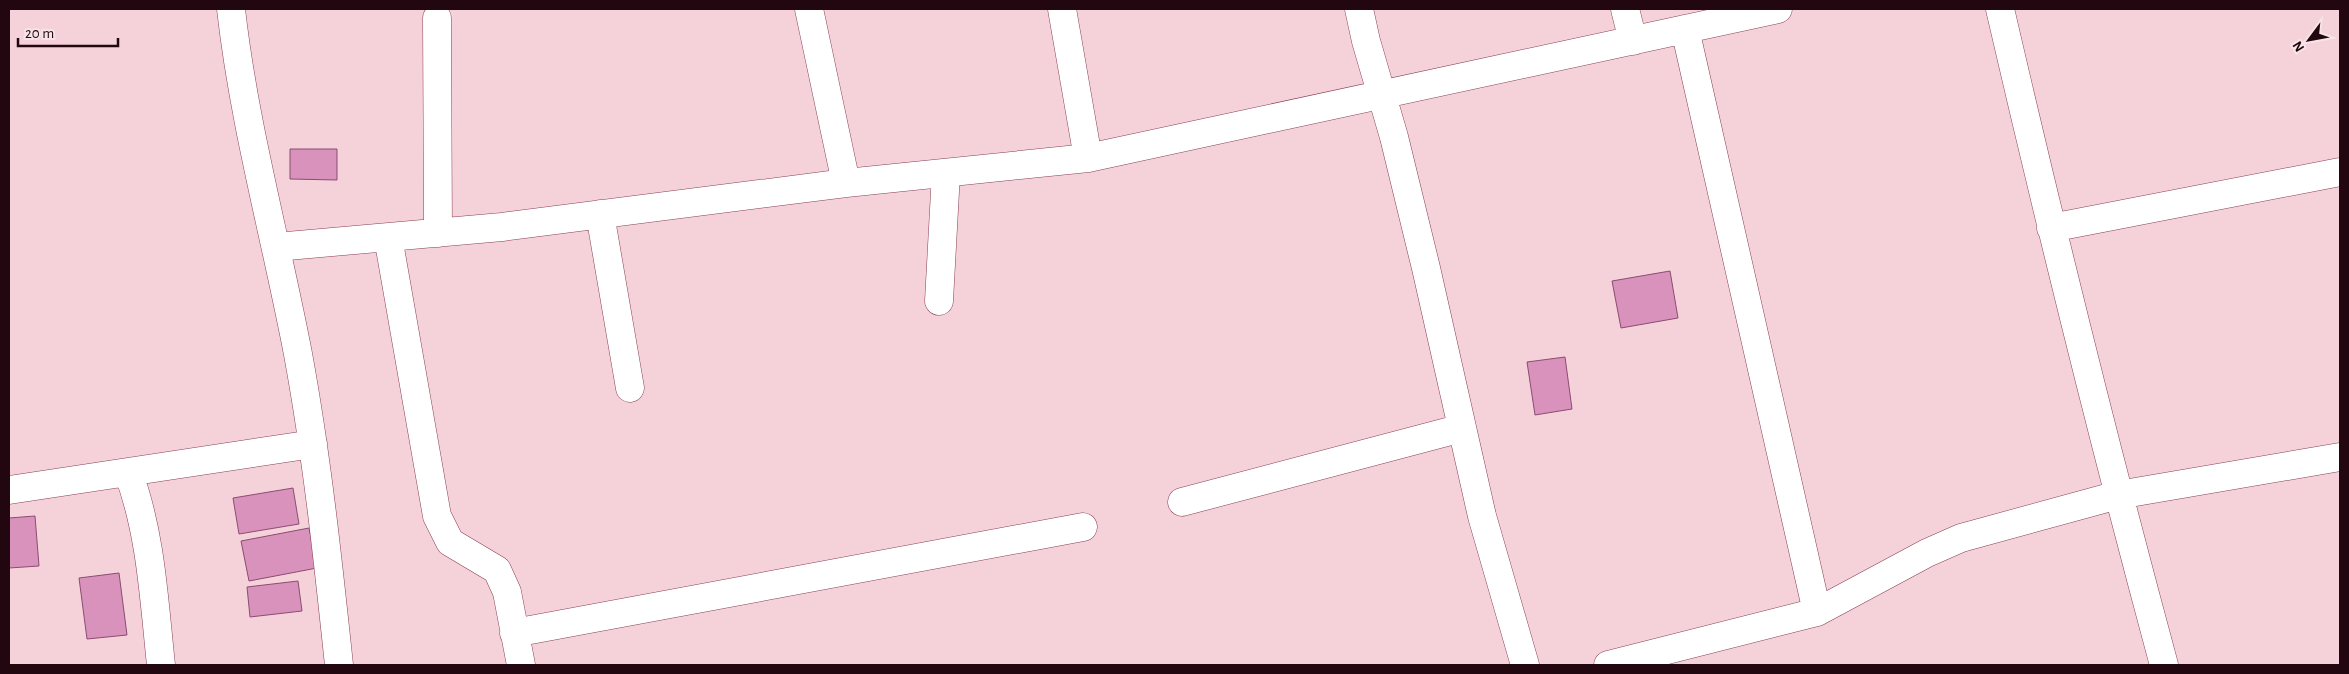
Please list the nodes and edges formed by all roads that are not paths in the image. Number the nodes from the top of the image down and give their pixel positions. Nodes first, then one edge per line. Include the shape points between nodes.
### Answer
1 (231, 9) edge
2 (809, 9) edge
3 (1062, 9) edge
4 (1359, 9) edge
5 (1625, 9) edge
6 (1778, 9) edge
7 (2000, 9) edge
8 (437, 18) dead end
9 (1685, 29) junction
10 (1633, 41) junction
11 (1382, 96) junction
12 (1088, 158) junction
13 (2340, 172) edge
14 (946, 173) junction
15 (846, 183) junction
16 (600, 214) junction
17 (2051, 228) junction
18 (438, 233) junction
19 (388, 237) junction
20 (276, 247) junction
21 (939, 301) dead end
22 (630, 388) dead end
23 (1462, 428) junction
24 (314, 444) junction
25 (2340, 457) edge
26 (128, 472) junction
27 (9, 490) edge
28 (2118, 495) junction
29 (1182, 502) dead end
30 (1083, 527) dead end
31 (1817, 612) junction
32 (514, 633) junction
33 (161, 665) edge
34 (339, 665) edge
35 (521, 665) edge
36 (1525, 665) edge
37 (1608, 665) edge
38 (2164, 665) edge

1 - 20 street via 242,82
2 - 15 street
3 - 12 street
4 - 11 street
5 - 10 street
6 - 9 street
7 - 17 street
8 - 18 street
9 - 10 street
9 - 31 street
10 - 11 street
11 - 12 street
11 - 23 street
12 - 14 street
13 - 17 street
14 - 15 street
14 - 21 street
15 - 16 street
16 - 18 street
16 - 22 street
17 - 28 street
18 - 19 street
19 - 20 street
19 - 32 street via 437,516 450,542 497,570 507,592
20 - 24 street
23 - 29 street
23 - 36 street via 1485,526
24 - 26 street
24 - 34 street
25 - 28 street
26 - 27 street
26 - 33 street via 139,502 147,542
28 - 31 street via 1961,538
28 - 38 street
30 - 32 street
31 - 37 street
32 - 35 street

